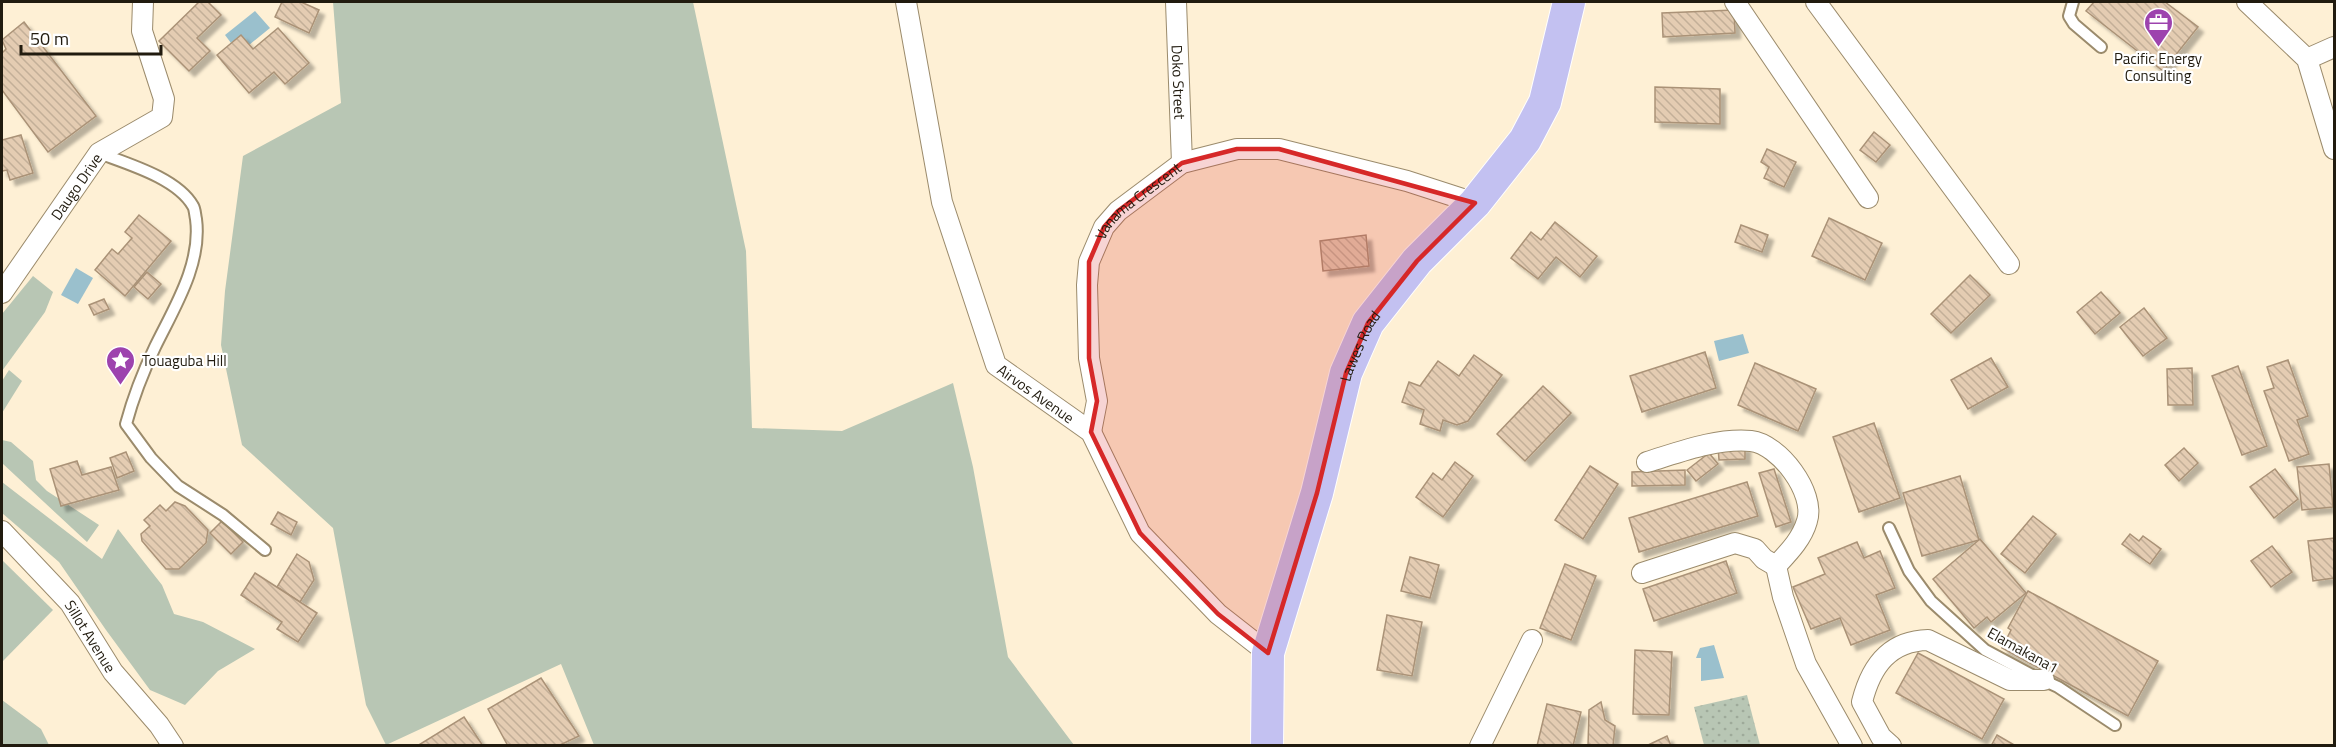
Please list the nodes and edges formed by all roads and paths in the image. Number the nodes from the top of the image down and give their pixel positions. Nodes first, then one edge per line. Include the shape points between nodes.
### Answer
1 (144, 2) edge
2 (906, 2) edge
3 (1176, 2) edge
4 (1569, 2) edge
5 (1735, 2) edge
6 (1816, 2) edge
7 (2073, 2) edge
8 (2247, 2) edge
9 (2101, 47) dead end
10 (2334, 47) edge
11 (2307, 59) junction
12 (2334, 148) edge
13 (99, 153) junction
14 (1182, 163) junction
15 (1868, 198) dead end
16 (1475, 203) junction
17 (2009, 264) dead end
18 (2, 293) edge
19 (1091, 432) junction
20 (1647, 462) dead end
21 (1889, 528) dead end
22 (2, 531) edge
23 (265, 550) dead end
24 (1776, 566) junction
25 (1642, 573) dead end
26 (1532, 640) dead end
27 (1268, 653) junction
28 (2044, 680) junction
29 (2115, 724) dead end
30 (173, 746) edge
31 (1267, 746) edge
32 (1480, 746) edge
33 (1852, 746) edge
34 (1891, 746) edge

1 - 13 street, Daugo Drive via 142,31 164,99 162,117
2 - 19 street, Airvos Avenue via 942,202 996,365
3 - 14 street, Doko Street
4 - 16 main road, Lawes Road via 1545,102 1525,140
5 - 15 street
6 - 17 street
7 - 9 lane via 2069,16
8 - 11 street
10 - 11 street
11 - 12 street
13 - 18 street, Daugo Drive
13 - 23 lane via 156,175 179,191 194,207 197,225 197,247 176,308 150,358 126,424 178,486 223,515
14 - 16 street, Vanama Crescent via 1237,149 1279,149 1396,178
14 - 19 street, Vanama Crescent via 1118,211 1104,227 1089,262 1089,358 1097,400
16 - 27 main road, Lawes Road via 1418,261 1368,323 1346,373 1317,493
19 - 27 street, Airvos Avenue via 1140,533 1218,614
20 - 24 street via 1729,441 1754,441 1771,451 1789,466 1802,487 1808,520 1793,547
21 - 28 lane, Elamakana1 via 1909,571 1931,601 1985,650
22 - 30 street, Sillot Avenue via 70,603 113,672
24 - 25 street via 1755,549 1735,543
24 - 33 street via 1806,664
26 - 32 street
27 - 31 main road, Lawes Road
28 - 29 lane, Elamakana1
28 - 34 street via 2010,680 1929,640 1914,640 1893,648 1877,664 1862,702 1881,737

